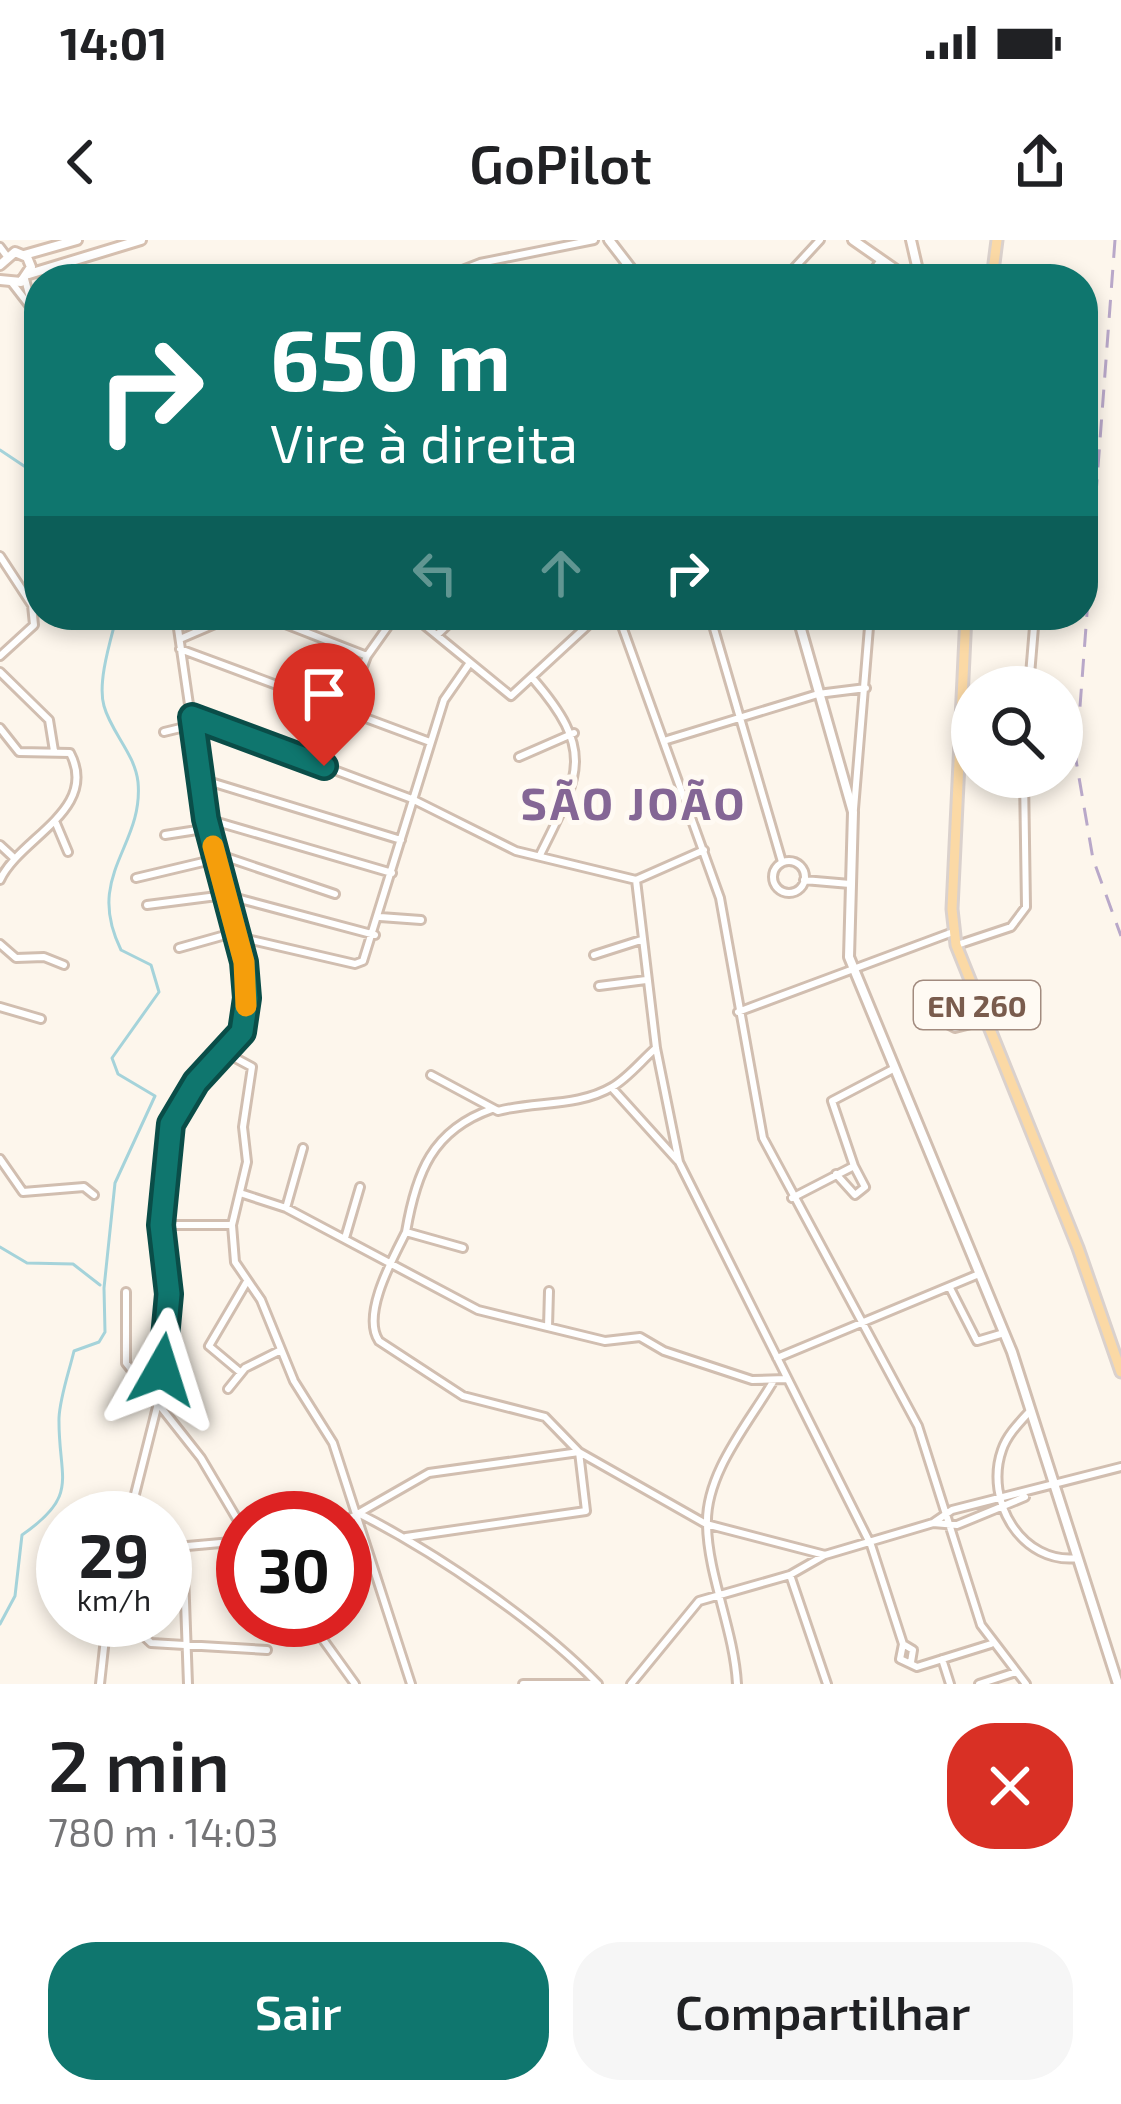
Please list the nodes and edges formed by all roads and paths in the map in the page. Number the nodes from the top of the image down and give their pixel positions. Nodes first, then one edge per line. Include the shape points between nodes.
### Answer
1 (77, 240) edge
2 (140, 240) edge
3 (594, 240) edge
4 (609, 240) edge
5 (820, 240) edge
6 (853, 240) edge
7 (24, 255) junction
8 (881, 260) junction
9 (25, 264) edge
10 (65, 264) edge
11 (477, 264) edge
12 (627, 264) edge
13 (798, 264) edge
14 (878, 264) edge
15 (888, 264) edge
16 (2, 267) edge
17 (24, 296) edge
18 (0, 556) edge
19 (24, 593) edge
20 (29, 630) edge
21 (178, 630) edge
22 (207, 630) edge
23 (300, 630) edge
24 (385, 630) edge
25 (430, 630) edge
26 (442, 630) edge
27 (584, 630) edge
28 (624, 630) edge
29 (714, 630) edge
30 (801, 630) edge
31 (869, 630) edge
32 (965, 630) edge
33 (1034, 630) edge
34 (436, 635) junction
35 (180, 644) junction
36 (0, 656) edge
37 (367, 656) junction
38 (469, 664) junction
39 (1031, 666) edge
40 (0, 672) edge
41 (534, 680) junction
42 (866, 688) junction
43 (818, 694) junction
44 (346, 711) junction
45 (741, 720) junction
46 (193, 721) junction
47 (0, 728) edge
48 (164, 732) dead end
49 (574, 733) junction
50 (665, 740) junction
51 (430, 742) junction
52 (54, 752) junction
53 (519, 758) dead end
54 (201, 779) junction
55 (1024, 798) edge
56 (412, 800) junction
57 (853, 812) junction
58 (55, 821) junction
59 (208, 824) junction
60 (165, 835) dead end
61 (401, 840) junction
62 (0, 845) edge
63 (706, 850) junction
64 (68, 852) dead end
65 (540, 855) junction
66 (215, 856) junction
67 (13, 857) junction
68 (782, 862) junction
69 (392, 873) junction
70 (136, 878) dead end
71 (0, 880) edge
72 (636, 880) junction
73 (804, 880) junction
74 (850, 884) junction
75 (335, 894) dead end
76 (225, 896) junction
77 (147, 905) dead end
78 (380, 917) junction
79 (421, 920) dead end
80 (953, 932) junction
81 (237, 935) junction
82 (375, 935) junction
83 (641, 940) junction
84 (0, 944) edge
85 (956, 945) junction
86 (179, 948) dead end
87 (594, 955) dead end
88 (64, 964) dead end
89 (854, 969) junction
90 (646, 980) junction
91 (968, 984) junction
92 (599, 986) dead end
93 (0, 1007) edge
94 (738, 1012) junction
95 (41, 1019) dead end
96 (983, 1021) junction
97 (656, 1048) junction
98 (226, 1053) junction
99 (895, 1068) junction
100 (431, 1075) dead end
101 (612, 1088) junction
102 (492, 1109) junction
103 (303, 1148) dead end
104 (0, 1159) edge
105 (679, 1162) junction
106 (854, 1166) junction
107 (836, 1174) junction
108 (360, 1187) dead end
109 (240, 1193) junction
110 (94, 1195) dead end
111 (792, 1198) junction
112 (286, 1208) junction
113 (161, 1225) junction
114 (232, 1225) junction
115 (406, 1232) junction
116 (345, 1238) junction
117 (463, 1248) dead end
118 (389, 1265) junction
119 (979, 1274) junction
120 (246, 1283) junction
121 (950, 1288) junction
122 (549, 1291) dead end
123 (126, 1292) dead end
124 (864, 1322) junction
125 (548, 1327) junction
126 (1004, 1333) junction
127 (279, 1352) junction
128 (776, 1359) junction
129 (240, 1372) junction
130 (1121, 1372) edge
131 (786, 1379) junction
132 (774, 1381) junction
133 (228, 1389) dead end
134 (157, 1408) junction
135 (1033, 1408) junction
136 (579, 1452) junction
137 (1121, 1468) edge
138 (1058, 1487) junction
139 (136, 1491) edge
140 (221, 1491) edge
141 (346, 1491) edge
142 (1029, 1495) junction
143 (1000, 1497) junction
144 (372, 1507) edge
145 (1004, 1508) junction
146 (945, 1513) junction
147 (933, 1523) junction
148 (706, 1524) junction
149 (372, 1525) edge
150 (949, 1526) junction
151 (403, 1536) junction
152 (871, 1545) junction
153 (825, 1555) junction
154 (1078, 1558) junction
155 (372, 1570) edge
156 (790, 1575) junction
157 (722, 1594) junction
158 (192, 1643) edge
159 (992, 1643) junction
160 (104, 1647) edge
161 (186, 1647) edge
162 (328, 1647) edge
163 (267, 1649) dead end
164 (942, 1659) junction
165 (1016, 1672) junction
166 (538, 1683) edge
167 (100, 1684) edge
168 (188, 1684) edge
169 (355, 1684) edge
170 (412, 1684) edge
171 (523, 1684) edge
172 (600, 1684) edge
173 (631, 1684) edge
174 (737, 1684) edge
175 (826, 1684) edge
176 (950, 1684) edge
177 (980, 1684) edge
178 (1026, 1684) edge
179 (1118, 1684) edge

1 - 7 street
2 - 10 street
3 - 11 street
4 - 12 street
5 - 13 street
6 - 8 street
7 - 9 street
7 - 16 street
8 - 14 street
8 - 15 street
16 - 17 street
18 - 19 street
20 - 36 street
21 - 35 street
22 - 35 street
23 - 37 street
24 - 37 street
25 - 34 street
26 - 34 street
27 - 41 street
28 - 50 street
29 - 45 street
30 - 43 street
31 - 42 street
32 - 80 main road, EN 260
33 - 39 street
34 - 38 street
35 - 44 street
35 - 46 street
37 - 44 street
38 - 41 street via 505,695
38 - 51 street via 444,700
40 - 52 street via 49,720
41 - 49 street
42 - 43 street
42 - 57 street
43 - 45 street
43 - 57 street
44 - 51 street
45 - 50 street
45 - 68 street
46 - 48 street
46 - 54 street
46 - 56 street
47 - 52 street via 19,752
49 - 53 street
49 - 65 street via 573,786
50 - 63 street
51 - 56 street
52 - 58 street via 70,753 77,773
54 - 59 street
54 - 61 street
55 - 85 street via 1026,908 1011,927
56 - 61 street
56 - 65 street
57 - 74 street
58 - 64 street
58 - 67 street
59 - 60 street
59 - 66 street
59 - 69 street
61 - 69 street
62 - 67 street
63 - 72 street
63 - 94 street
65 - 72 street
66 - 70 street
66 - 75 street
66 - 76 street
67 - 71 street
68 - 73 street via 801,866
68 - 73 street via 772,875 777,888 794,892
69 - 78 street
72 - 83 street
73 - 74 street
74 - 89 street
76 - 77 street
76 - 81 street
76 - 82 street
78 - 79 street
78 - 82 street
80 - 85 main road, EN 260
80 - 89 street
81 - 82 street via 355,964
81 - 86 street
81 - 98 street via 246,1014
83 - 87 street
83 - 90 street
84 - 88 street via 20,959
85 - 91 main road, EN 260
89 - 94 street
89 - 99 street
90 - 92 street
90 - 97 street
91 - 96 main road, EN 260
91 - 96 street via 931,1002 930,1015 955,1028
93 - 95 street
94 - 111 street via 754,1109
96 - 130 main road, EN 260
97 - 101 street
97 - 105 street
98 - 109 street via 252,1067
98 - 113 street via 171,1124
99 - 106 street via 832,1101
99 - 119 street
100 - 102 street
101 - 102 street
101 - 105 street
102 - 115 street via 459,1122 428,1154
103 - 112 street
104 - 110 street via 23,1192 84,1187
105 - 128 street
106 - 107 street
106 - 107 street via 865,1187 855,1195
107 - 111 street
108 - 116 street
109 - 112 street
109 - 114 street
111 - 124 street
112 - 116 street
113 - 114 street
113 - 134 street via 169,1303
114 - 120 street
115 - 117 street
115 - 118 street
116 - 118 street
118 - 125 street via 478,1310
118 - 136 street via 373,1330 379,1341 463,1396 545,1417
119 - 121 street
119 - 126 street
120 - 127 street via 261,1300
120 - 129 street via 208,1346
121 - 124 street
121 - 126 street via 977,1341
122 - 125 street
123 - 134 street via 126,1363
124 - 128 street
124 - 146 street via 918,1426
125 - 132 street via 605,1341 640,1337 738,1376
126 - 135 street
127 - 129 street
127 - 141 street via 333,1443
128 - 131 street
129 - 133 street
131 - 132 street
131 - 152 street
132 - 148 street via 721,1470
134 - 139 street
134 - 140 street
135 - 138 street
135 - 143 street via 1003,1446
136 - 144 street via 429,1473
136 - 148 street
136 - 151 street via 584,1512
137 - 138 street
138 - 142 street
138 - 154 street
142 - 143 street
142 - 145 street
143 - 145 street
143 - 146 street
145 - 150 street
145 - 154 street via 1030,1546 1060,1561
146 - 147 street
146 - 150 street
147 - 150 street
147 - 152 street
148 - 153 street
148 - 157 street
149 - 151 street
150 - 159 street
151 - 172 street via 532,1624
152 - 153 street
152 - 164 street via 903,1644 900,1659 917,1667
153 - 156 street
154 - 179 street
155 - 170 street
156 - 157 street
156 - 175 street
157 - 173 street via 699,1601
157 - 174 street
158 - 163 street
159 - 164 street
159 - 165 street
160 - 167 street
161 - 168 street
162 - 169 street
164 - 176 street
165 - 177 street
165 - 178 street
166 - 171 street
166 - 172 street

